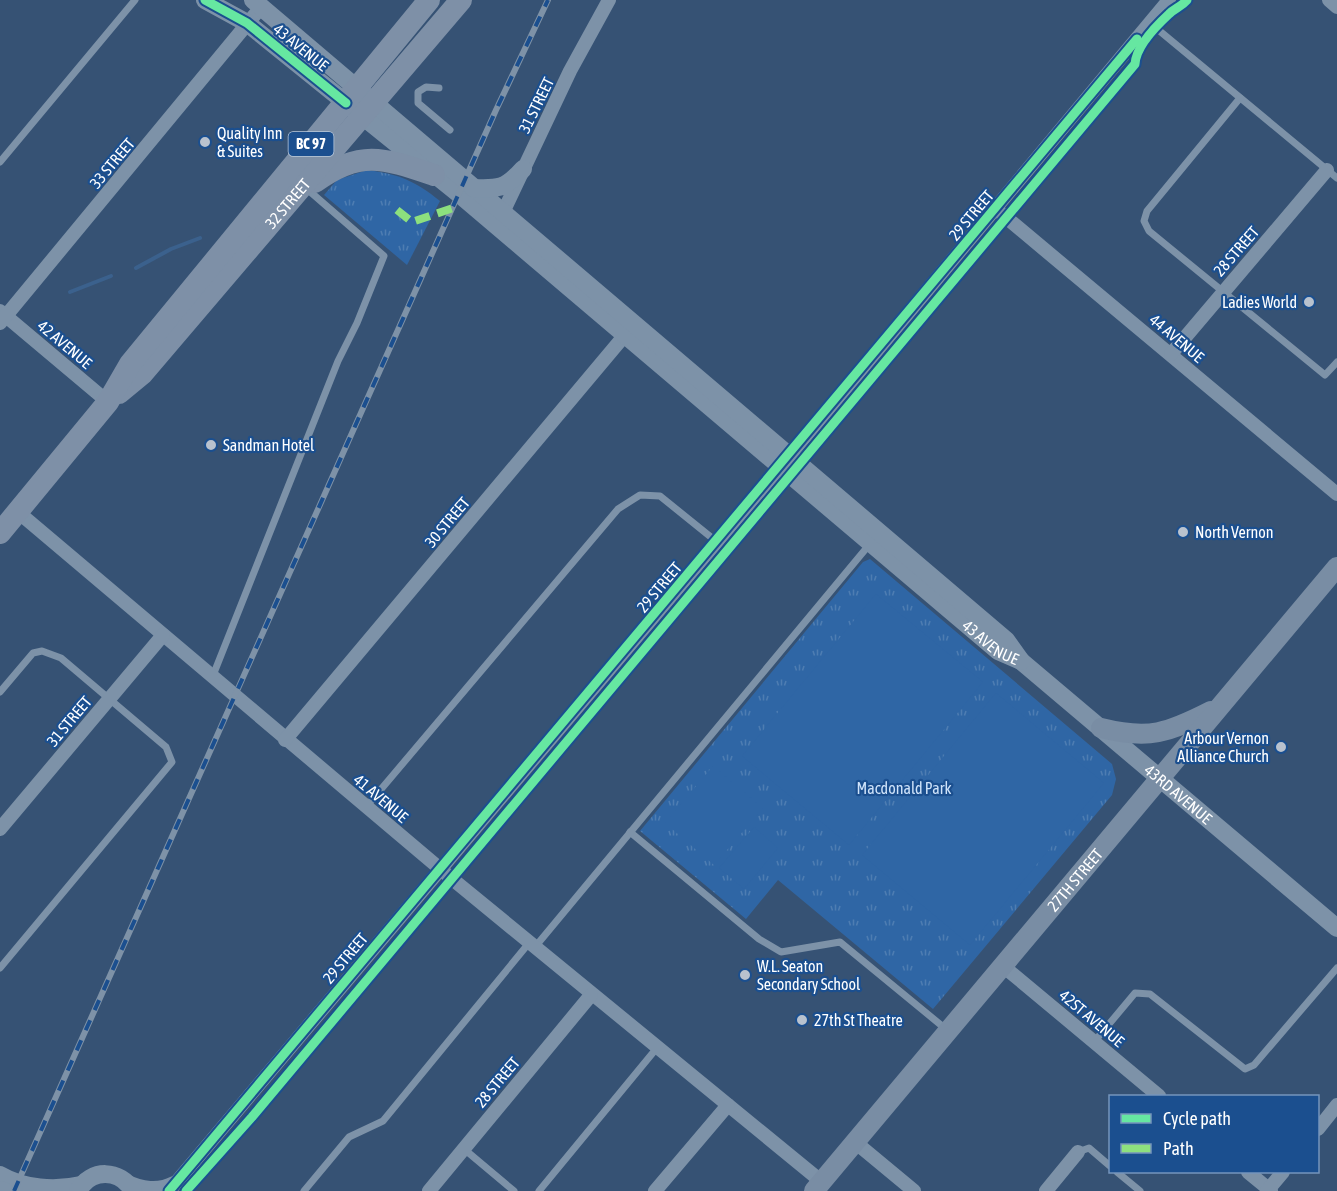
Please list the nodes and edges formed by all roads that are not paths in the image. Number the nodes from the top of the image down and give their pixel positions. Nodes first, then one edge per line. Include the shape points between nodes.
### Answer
1 (135, 0) edge
2 (205, 0) edge
3 (429, 0) edge
4 (461, 0) edge
5 (609, 0) edge
6 (1169, 0) edge
7 (1329, 0) edge
8 (258, 3) edge
9 (1337, 7) edge
10 (247, 23) junction
11 (1150, 23) junction
12 (439, 88) dead end
13 (1240, 98) junction
14 (360, 102) junction
15 (450, 130) dead end
16 (0, 162) edge
17 (523, 169) junction
18 (1332, 174) edge
19 (434, 175) junction
20 (473, 188) junction
21 (307, 189) junction
22 (287, 203) junction
23 (996, 209) junction
24 (500, 220) junction
25 (1223, 291) junction
26 (2, 317) edge
27 (629, 331) junction
28 (1171, 354) junction
29 (1337, 362) edge
30 (108, 402) junction
31 (785, 461) junction
32 (1337, 494) edge
33 (18, 512) junction
34 (0, 533) edge
35 (717, 542) junction
36 (871, 543) junction
37 (1337, 567) edge
38 (163, 635) junction
39 (1021, 661) junction
40 (212, 678) junction
41 (0, 692) edge
42 (110, 699) junction
43 (1219, 707) junction
44 (1101, 728) junction
45 (285, 740) junction
46 (1160, 778) junction
47 (366, 807) junction
48 (0, 829) edge
49 (630, 832) junction
50 (440, 869) junction
51 (1337, 928) edge
52 (532, 945) junction
53 (1003, 966) junction
54 (0, 968) edge
55 (1337, 968) edge
56 (591, 995) junction
57 (949, 1031) junction
58 (1094, 1042) junction
59 (657, 1049) junction
60 (1158, 1095) edge
61 (728, 1105) junction
62 (1337, 1105) edge
63 (1319, 1127) edge
64 (855, 1142) junction
65 (464, 1149) junction
66 (1078, 1152) joint
67 (1109, 1165) edge
68 (1118, 1173) edge
69 (1249, 1173) edge
70 (1282, 1173) edge
71 (0, 1175) edge
72 (183, 1177) junction
73 (130, 1186) edge
74 (818, 1187) edge
75 (80, 1188) edge
76 (1269, 1190) edge
77 (169, 1191) edge
78 (304, 1191) edge
79 (429, 1191) edge
80 (514, 1191) edge
81 (538, 1191) edge
82 (656, 1191) edge
83 (914, 1191) edge
84 (1046, 1191) edge
85 (1140, 1191) edge

1 - 16 lane
2 - 10 street, 43 AVENUE
3 - 14 highway, 32 STREET / BC 97
4 - 14 highway, 32 STREET / BC 97
5 - 17 street, 31 STREET
6 - 11 street, 29 STREET
7 - 9 street
8 - 10 street, 33 STREET
8 - 14 street, 43 AVENUE
10 - 14 street, 43 AVENUE
10 - 26 street, 33 STREET
11 - 13 lane
11 - 23 street, 29 STREET
12 - 15 lane via 426,87 418,92 418,103
13 - 18 lane
13 - 25 lane via 1147,211 1144,221 1149,231
14 - 19 street, 43 AVENUE
14 - 20 street, 43 AVENUE
14 - 22 highway, 32 STREET / BC 97
14 - 30 highway, 32 STREET / BC 97 via 130,364
17 - 20 street via 510,184 500,188
17 - 24 street, 31 STREET
18 - 25 street, 28 STREET
19 - 21 highway via 386,161 363,159 334,169
19 - 24 street, 43 AVENUE
20 - 24 street, 43 AVENUE
21 - 22 highway
21 - 40 lane via 384,256
22 - 30 highway, 32 STREET / BC 97 via 142,374
23 - 28 street, 44 AVENUE
23 - 31 street, 29 STREET
24 - 27 street, 43 AVENUE
25 - 28 street, 28 STREET
25 - 29 lane via 1325,375
26 - 30 street, 42 AVENUE
27 - 31 street, 43 AVENUE
27 - 45 street, 30 STREET
28 - 32 street, 44 AVENUE
30 - 33 highway, 32 STREET / BC 97
31 - 35 street, 29 STREET
31 - 36 street, 43 AVENUE
31 - 39 street, 43 AVENUE via 1006,640
33 - 34 highway, 32 STREET / BC 97
33 - 38 street, 41 AVENUE
35 - 47 lane via 660,496 640,495 618,509
35 - 50 street, 29 STREET
36 - 39 street, 43 AVENUE via 998,651
36 - 49 lane
37 - 43 main road, 27TH STREET
38 - 40 street, 41 AVENUE
38 - 42 street, 31 STREET
39 - 44 street, 43RD AVENUE
40 - 45 street, 41 AVENUE
41 - 42 lane via 33,653 42,651 61,658
42 - 48 street, 31 STREET
42 - 54 lane via 166,747 172,762
43 - 44 main road via 1173,730 1152,735 1128,735
43 - 46 main road, 27TH STREET
44 - 46 street, 43RD AVENUE
45 - 47 street, 41 AVENUE
46 - 51 street, 43RD AVENUE
46 - 53 main road, 27TH STREET
47 - 50 street, 41 AVENUE
49 - 52 lane
49 - 57 lane via 759,939 781,952 840,942
50 - 52 street, 41 AVENUE
50 - 72 street, 29 STREET
52 - 56 street, 41 AVENUE
52 - 78 lane via 382,1121 349,1137
53 - 57 main road, 27TH STREET
53 - 58 street, 42ST AVENUE
55 - 58 lane via 1254,1065 1245,1069 1150,994 1135,993
56 - 59 street, 41 AVENUE
56 - 65 street, 28 STREET
57 - 64 main road, 27TH STREET
58 - 60 street, 42ST AVENUE
59 - 61 street, 41 AVENUE
59 - 81 lane
61 - 74 street, 41 AVENUE
61 - 82 street
62 - 63 street
64 - 74 main road, 27TH STREET
64 - 83 street
65 - 79 street, 28 STREET
65 - 80 lane
66 - 67 lane via 1089,1148
66 - 84 street
68 - 85 lane
69 - 76 street
70 - 76 street
71 - 75 street via 54,1190
72 - 73 street, 29 STREET via 163,1189
72 - 77 street, 29 STREET
73 - 75 street via 108,1174 98,1174

